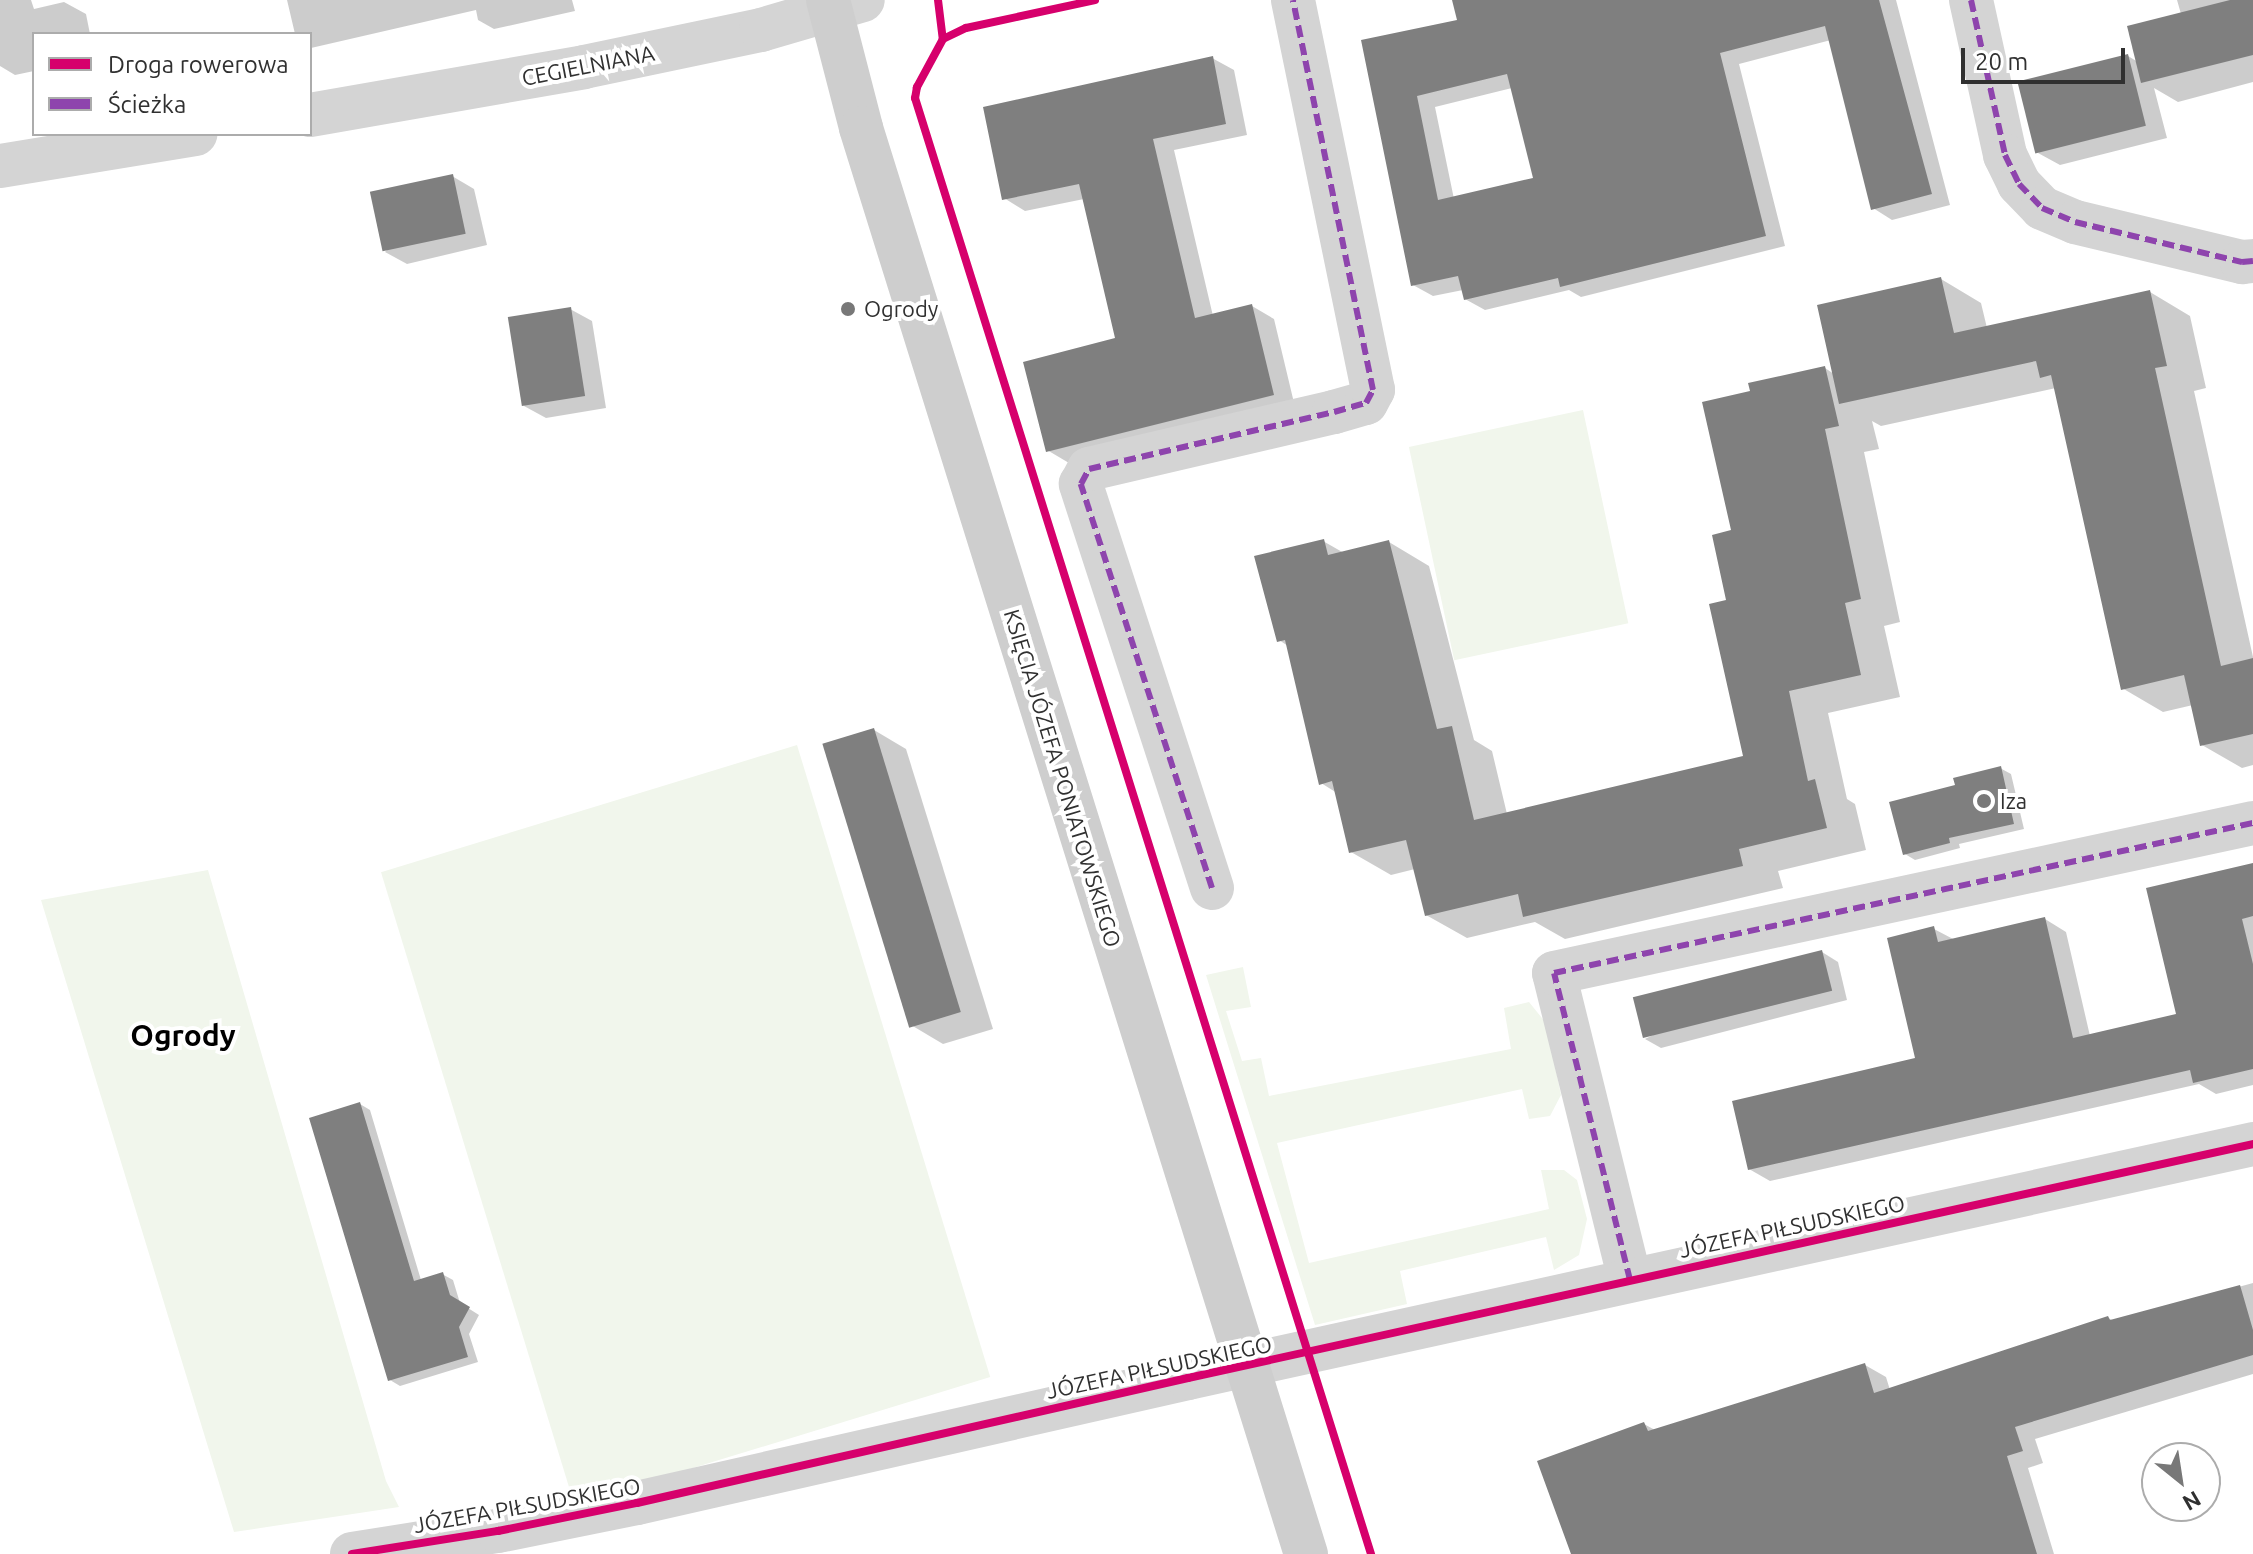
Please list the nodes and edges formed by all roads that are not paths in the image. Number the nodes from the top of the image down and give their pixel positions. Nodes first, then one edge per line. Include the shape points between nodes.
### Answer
1 (1293, 0) edge
2 (1971, 0) edge
3 (840, 3) edge
4 (312, 115) edge
5 (183, 136) edge
6 (0, 166) edge
7 (2253, 261) edge
8 (2253, 823) edge
9 (1212, 888) dead end
10 (2253, 1144) edge
11 (1630, 1280) junction
12 (1246, 1365) junction
13 (352, 1554) edge
14 (1306, 1554) edge

1 - 9 street via 1373,390 1366,403 1334,412 1089,469 1081,484
2 - 7 street via 2005,155 2019,184 2042,208 2075,222
3 - 4 street, CEGIELNIANA via 761,30
3 - 12 street, KSIĘCIA JÓZEFA PONIATOWSKIEGO via 861,128
5 - 6 street
8 - 11 street via 1554,973
10 - 11 street, JÓZEFA PIŁSUDSKIEGO
11 - 12 street, JÓZEFA PIŁSUDSKIEGO
12 - 13 street, JÓZEFA PIŁSUDSKIEGO via 637,1503
12 - 14 street, KSIĘCIA JÓZEFA PONIATOWSKIEGO

